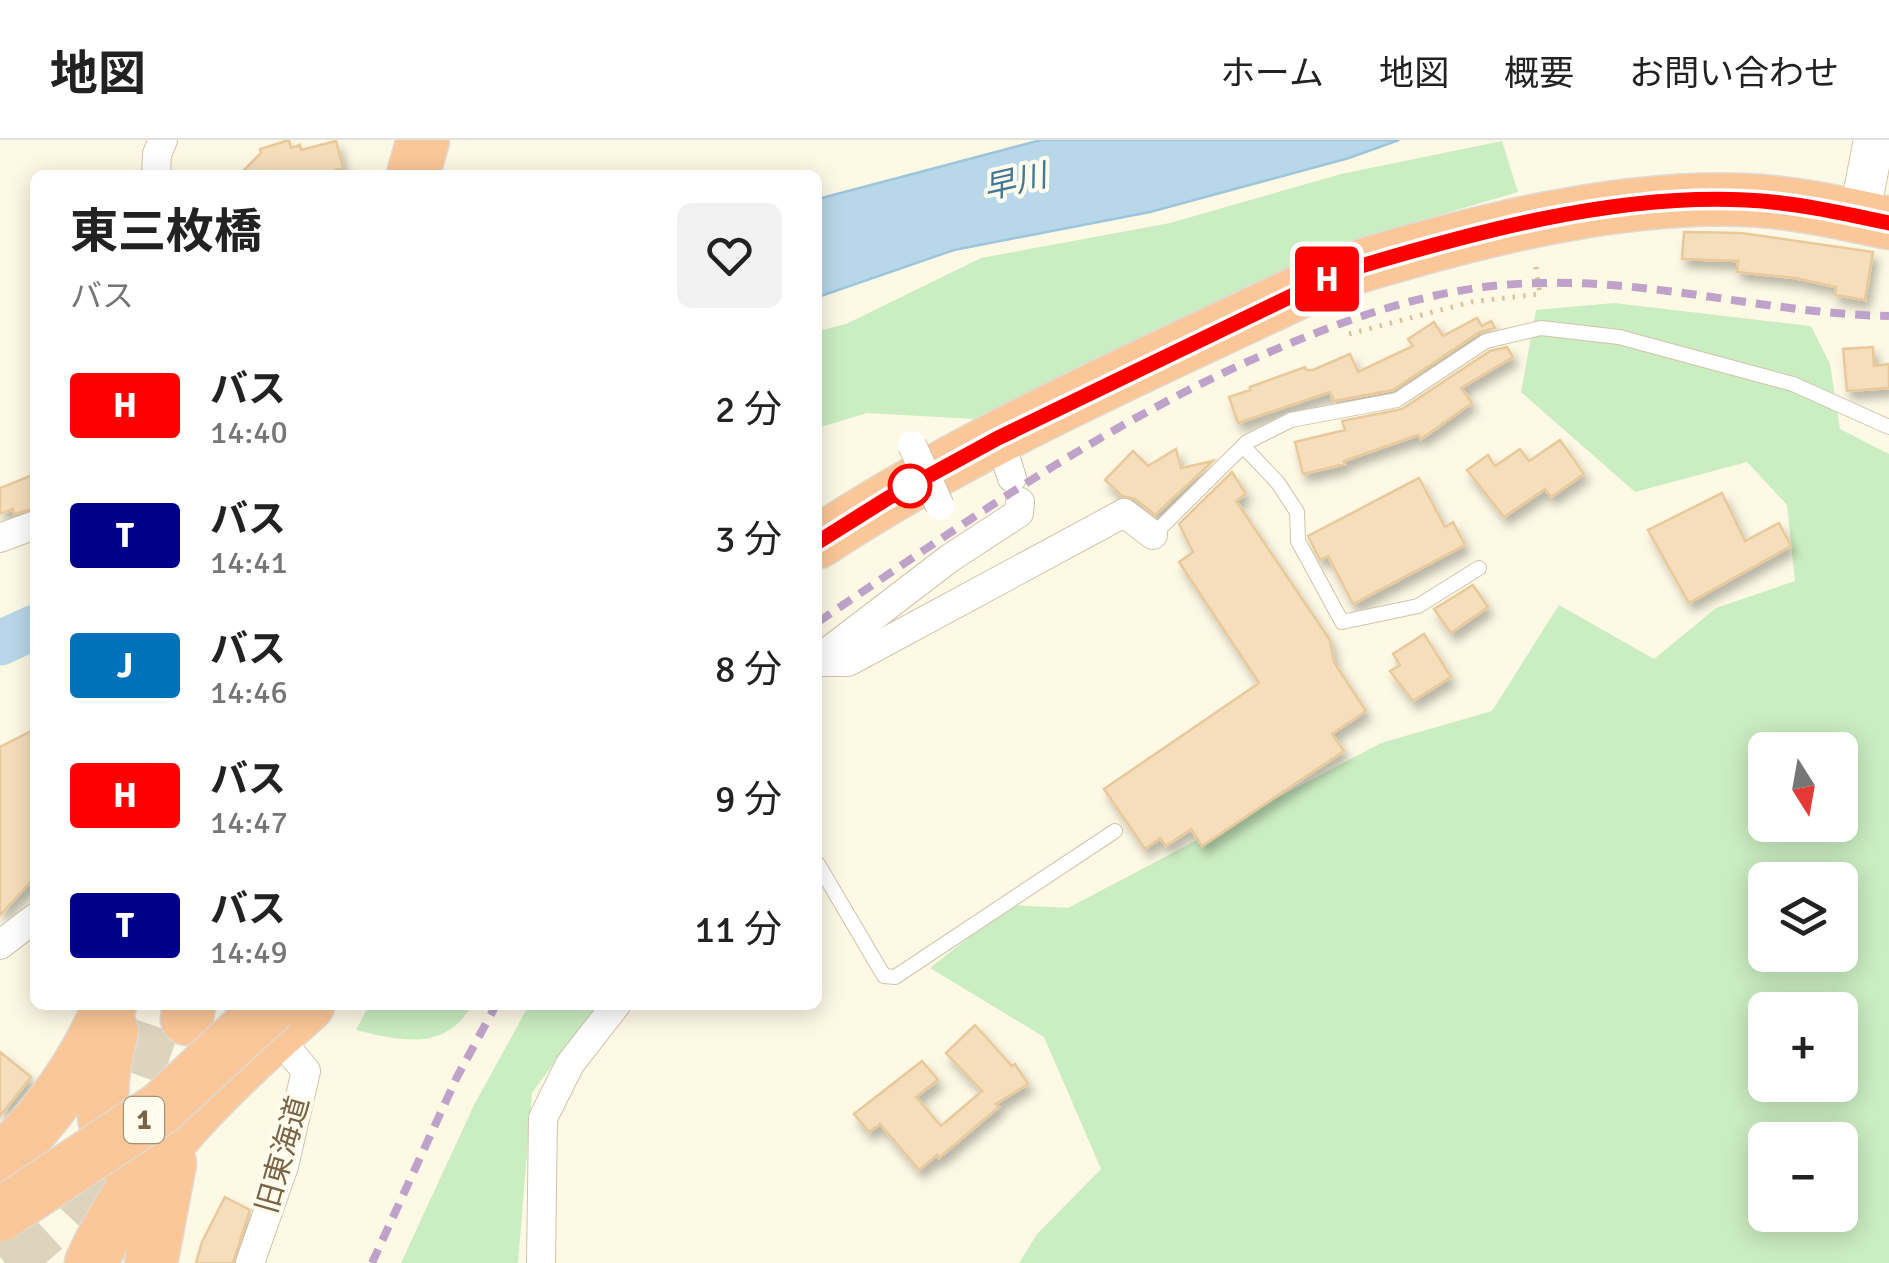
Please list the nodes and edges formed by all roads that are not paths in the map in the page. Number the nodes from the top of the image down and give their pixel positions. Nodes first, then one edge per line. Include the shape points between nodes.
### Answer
1 (163, 140) edge
2 (423, 140) edge
3 (1874, 140) edge
4 (156, 170) edge
5 (414, 170) edge
6 (1871, 211) edge
7 (1889, 427) edge
8 (912, 444) dead end
9 (1243, 446) junction
10 (1010, 472) junction
11 (940, 506) dead end
12 (30, 527) edge
13 (1153, 536) joint
14 (0, 538) edge
15 (822, 539) edge
16 (1478, 568) dead end
17 (822, 657) edge
18 (822, 660) edge
19 (1115, 831) dead end
20 (822, 871) edge
21 (30, 922) edge
22 (0, 945) edge
23 (152, 1010) edge
24 (153, 1010) edge
25 (612, 1010) edge
26 (269, 1011) edge
27 (0, 1162) edge
28 (155, 1169) junction
29 (0, 1215) edge
30 (91, 1263) edge
31 (151, 1263) edge
32 (250, 1263) edge
33 (541, 1263) edge

1 - 4 street
2 - 5 highway
3 - 6 main road
6 - 10 highway via 1671,201 1559,217 1341,272
7 - 9 lane via 1793,384 1619,337 1541,328 1486,341 1397,400 1291,420
8 - 11 street, bridge
9 - 13 lane
9 - 16 lane via 1297,512 1298,541 1342,622 1418,606
10 - 15 highway via 888,498
10 - 17 street via 1019,513
12 - 14 street
13 - 18 street via 1124,513 848,662
19 - 20 lane via 896,977 884,976
21 - 22 street
23 - 27 highway, 1 via 94,1042 66,1087
24 - 28 highway, 1 via 103,1066 102,1103 123,1160
25 - 33 street via 570,1064 543,1118
26 - 28 highway, 1 via 171,1109
26 - 29 highway, 1, bridge via 162,1108
26 - 32 street, 旧東海道 via 306,1071 284,1166
28 - 30 highway, 1 via 119,1209
28 - 31 highway, 1

